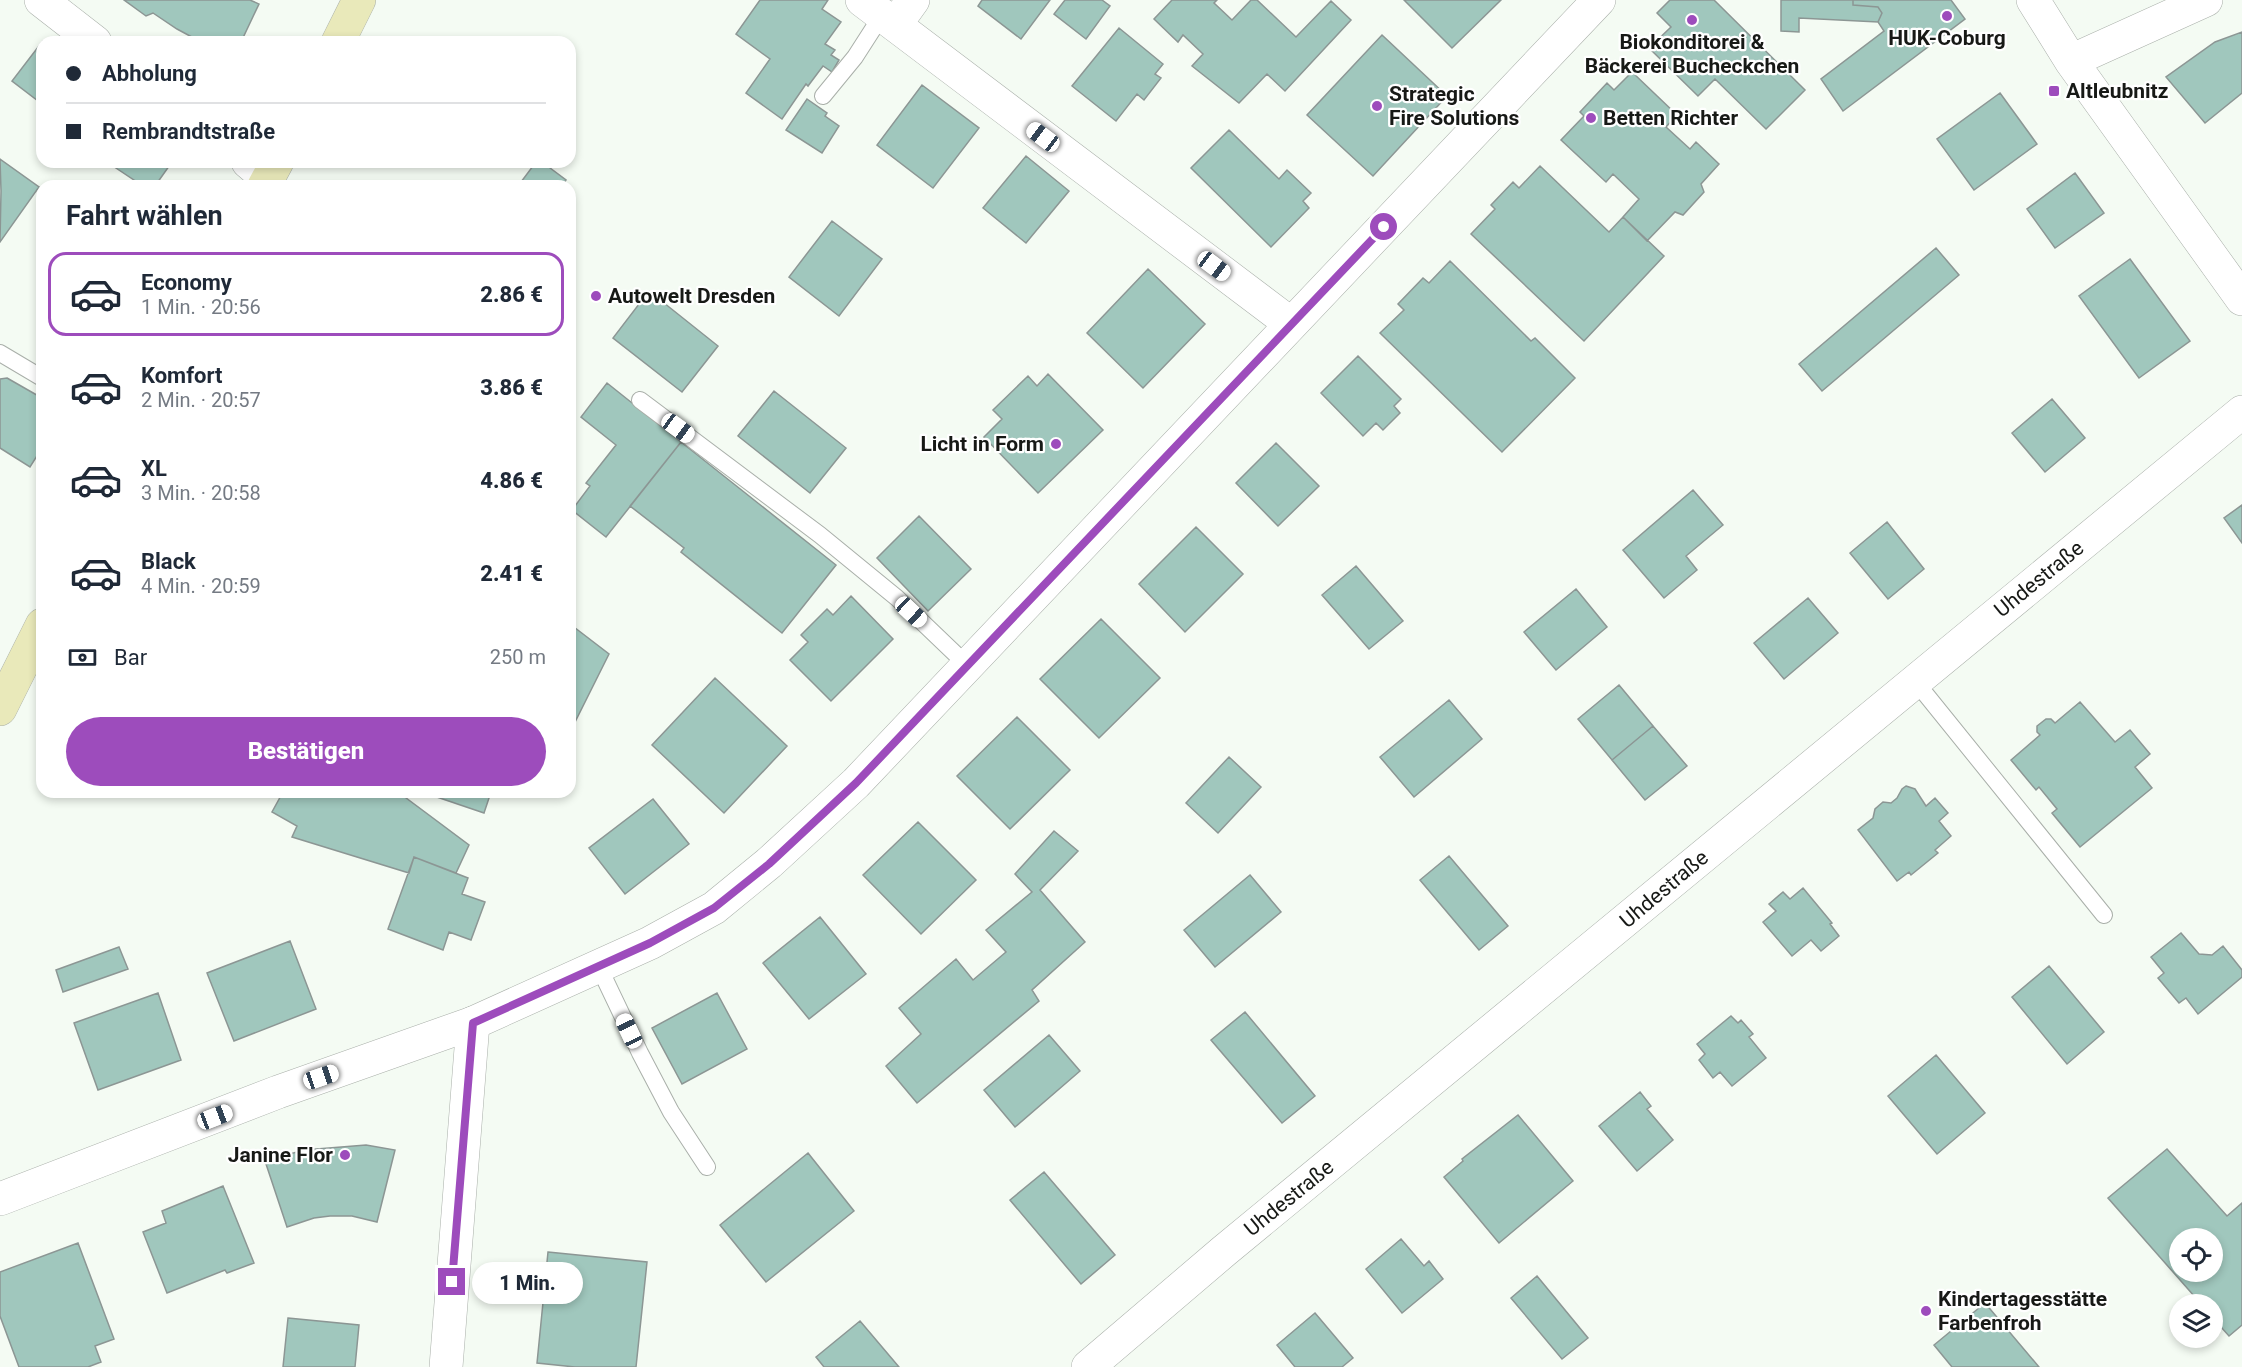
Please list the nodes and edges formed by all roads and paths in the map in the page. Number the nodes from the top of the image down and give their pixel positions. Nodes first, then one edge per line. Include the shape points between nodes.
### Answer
1 (41, 0) edge
2 (1599, 0) edge
3 (2033, 0) edge
4 (2206, 0) edge
5 (357, 1) edge
6 (888, 10) edge
7 (87, 36) edge
8 (341, 36) edge
9 (2071, 61) junction
10 (824, 96) dead end
11 (2242, 299) edge
12 (1291, 324) junction
13 (0, 353) edge
14 (36, 374) edge
15 (640, 400) dead end
16 (2242, 412) edge
17 (36, 637) edge
18 (968, 666) junction
19 (1915, 681) junction
20 (0, 709) edge
21 (2104, 915) dead end
22 (599, 966) junction
23 (473, 1023) junction
24 (707, 1167) dead end
25 (0, 1199) edge
26 (446, 1367) edge
27 (1088, 1367) edge

1 - 7 street
2 - 12 street
3 - 9 street
4 - 9 street
5 - 8 main road
6 - 10 lane
6 - 12 street
9 - 11 street
12 - 18 street
13 - 14 lane
15 - 18 lane via 820,535 897,598
16 - 19 street, Uhdestraße
17 - 20 main road
18 - 22 street via 856,783 769,864 714,908
19 - 21 lane
19 - 27 street, Uhdestraße
22 - 23 street
22 - 24 lane via 671,1112
23 - 25 street via 278,1092
23 - 26 street

